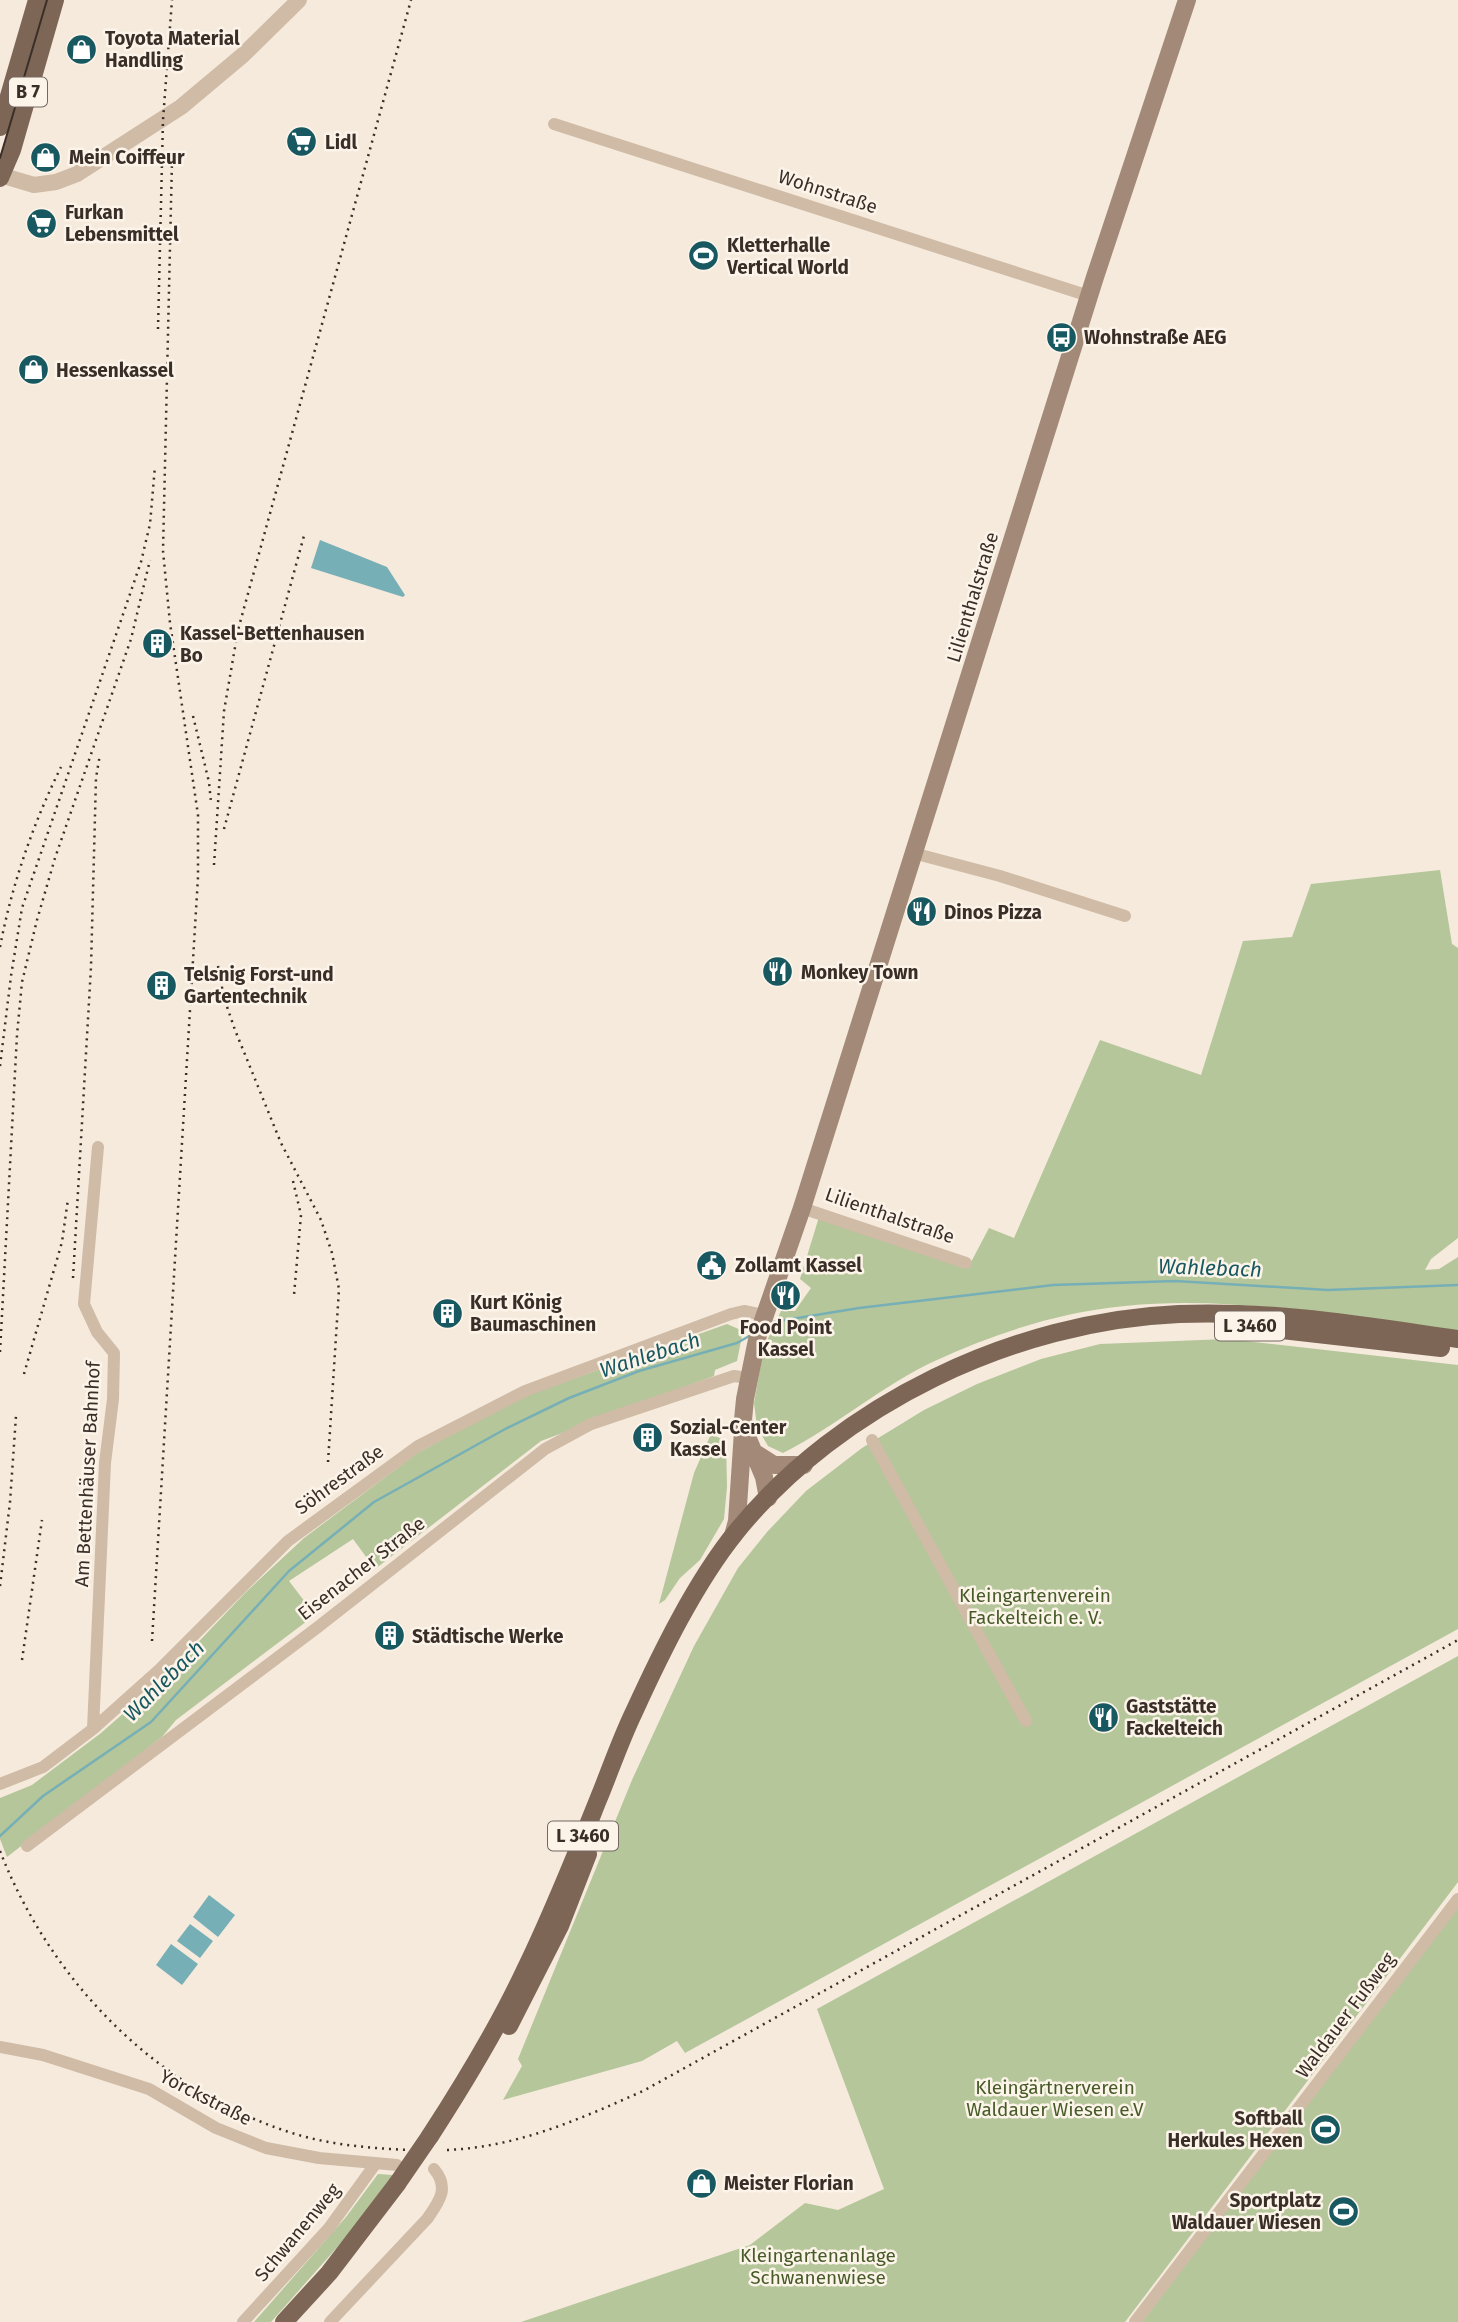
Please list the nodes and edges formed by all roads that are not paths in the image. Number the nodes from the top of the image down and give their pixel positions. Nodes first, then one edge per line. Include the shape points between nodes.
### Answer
1 (37, 0) edge
2 (55, 0) edge
3 (299, 0) edge
4 (1187, 0) edge
5 (554, 124) dead end
6 (0, 127) edge
7 (0, 176) edge
8 (1089, 296) junction
9 (913, 853) junction
10 (1125, 916) dead end
11 (98, 1147) dead end
12 (802, 1208) junction
13 (966, 1263) dead end
14 (762, 1324) junction
15 (1458, 1339) edge
16 (1458, 1350) edge
17 (748, 1378) junction
18 (744, 1420) junction
19 (872, 1440) dead end
20 (754, 1453) junction
21 (804, 1465) junction
22 (740, 1470) junction
23 (767, 1506) junction
24 (733, 1535) junction
25 (1026, 1721) dead end
26 (93, 1729) junction
27 (0, 1784) edge
28 (27, 1846) dead end
29 (1458, 1899) edge
30 (0, 2047) edge
31 (436, 2136) junction
32 (376, 2164) junction
33 (397, 2165) dead end
34 (434, 2169) dead end
35 (403, 2184) junction
36 (243, 2322) edge
37 (284, 2322) edge
38 (298, 2322) edge
39 (330, 2322) edge
40 (1135, 2322) edge

1 - 6 main road, B 7
2 - 7 main road, B 7 via 12,150
3 - 7 street via 181,107 77,174 34,186
4 - 8 main road, Lilienthalstraße
5 - 8 street, Wohnstraße
8 - 9 main road, Lilienthalstraße
9 - 10 street
9 - 12 main road, Lilienthalstraße
11 - 26 street, Am Bettenhäuser Bahnhof via 84,1304 97,1332 114,1353
12 - 13 street, Lilienthalstraße
12 - 14 main road, Lilienthalstraße
14 - 17 main road, Lilienthalstraße
14 - 26 street, Söhrestraße via 744,1311 731,1314 525,1391 418,1446 288,1541
15 - 21 main road, L 3460 via 1270,1317 1178,1314 1096,1324 959,1365 888,1403
16 - 23 main road, L 3460 via 1226,1325 1186,1324 1080,1337 996,1360 934,1387 873,1423
17 - 18 main road, Lilienthalstraße
17 - 28 street, Eisenacher Straße via 734,1376 591,1424 545,1449
18 - 20 main road, Lilienthalstraße
18 - 22 main road
19 - 25 street
20 - 21 main road via 774,1465
20 - 23 main road, Lilienthalstraße via 764,1477
21 - 23 main road, L 3460
22 - 23 main road
22 - 24 main road
23 - 24 main road, L 3460
23 - 31 main road, L 3460 via 725,1564 679,1641 534,1980 474,2087
24 - 31 main road, L 3460 via 667,1643 632,1714 526,1968
26 - 27 street, Söhrestraße via 43,1767
29 - 40 street, Waldauer Fußweg
30 - 32 street, Yorckstraße via 43,2055 149,2089 216,2128 266,2148
31 - 35 main road, L 3460, bridge
32 - 33 street, Yorckstraße
32 - 36 street, Schwanenweg via 329,2228
34 - 39 street via 443,2187 427,2219
35 - 37 main road, L 3460
35 - 38 main road, L 3460 via 372,2235

